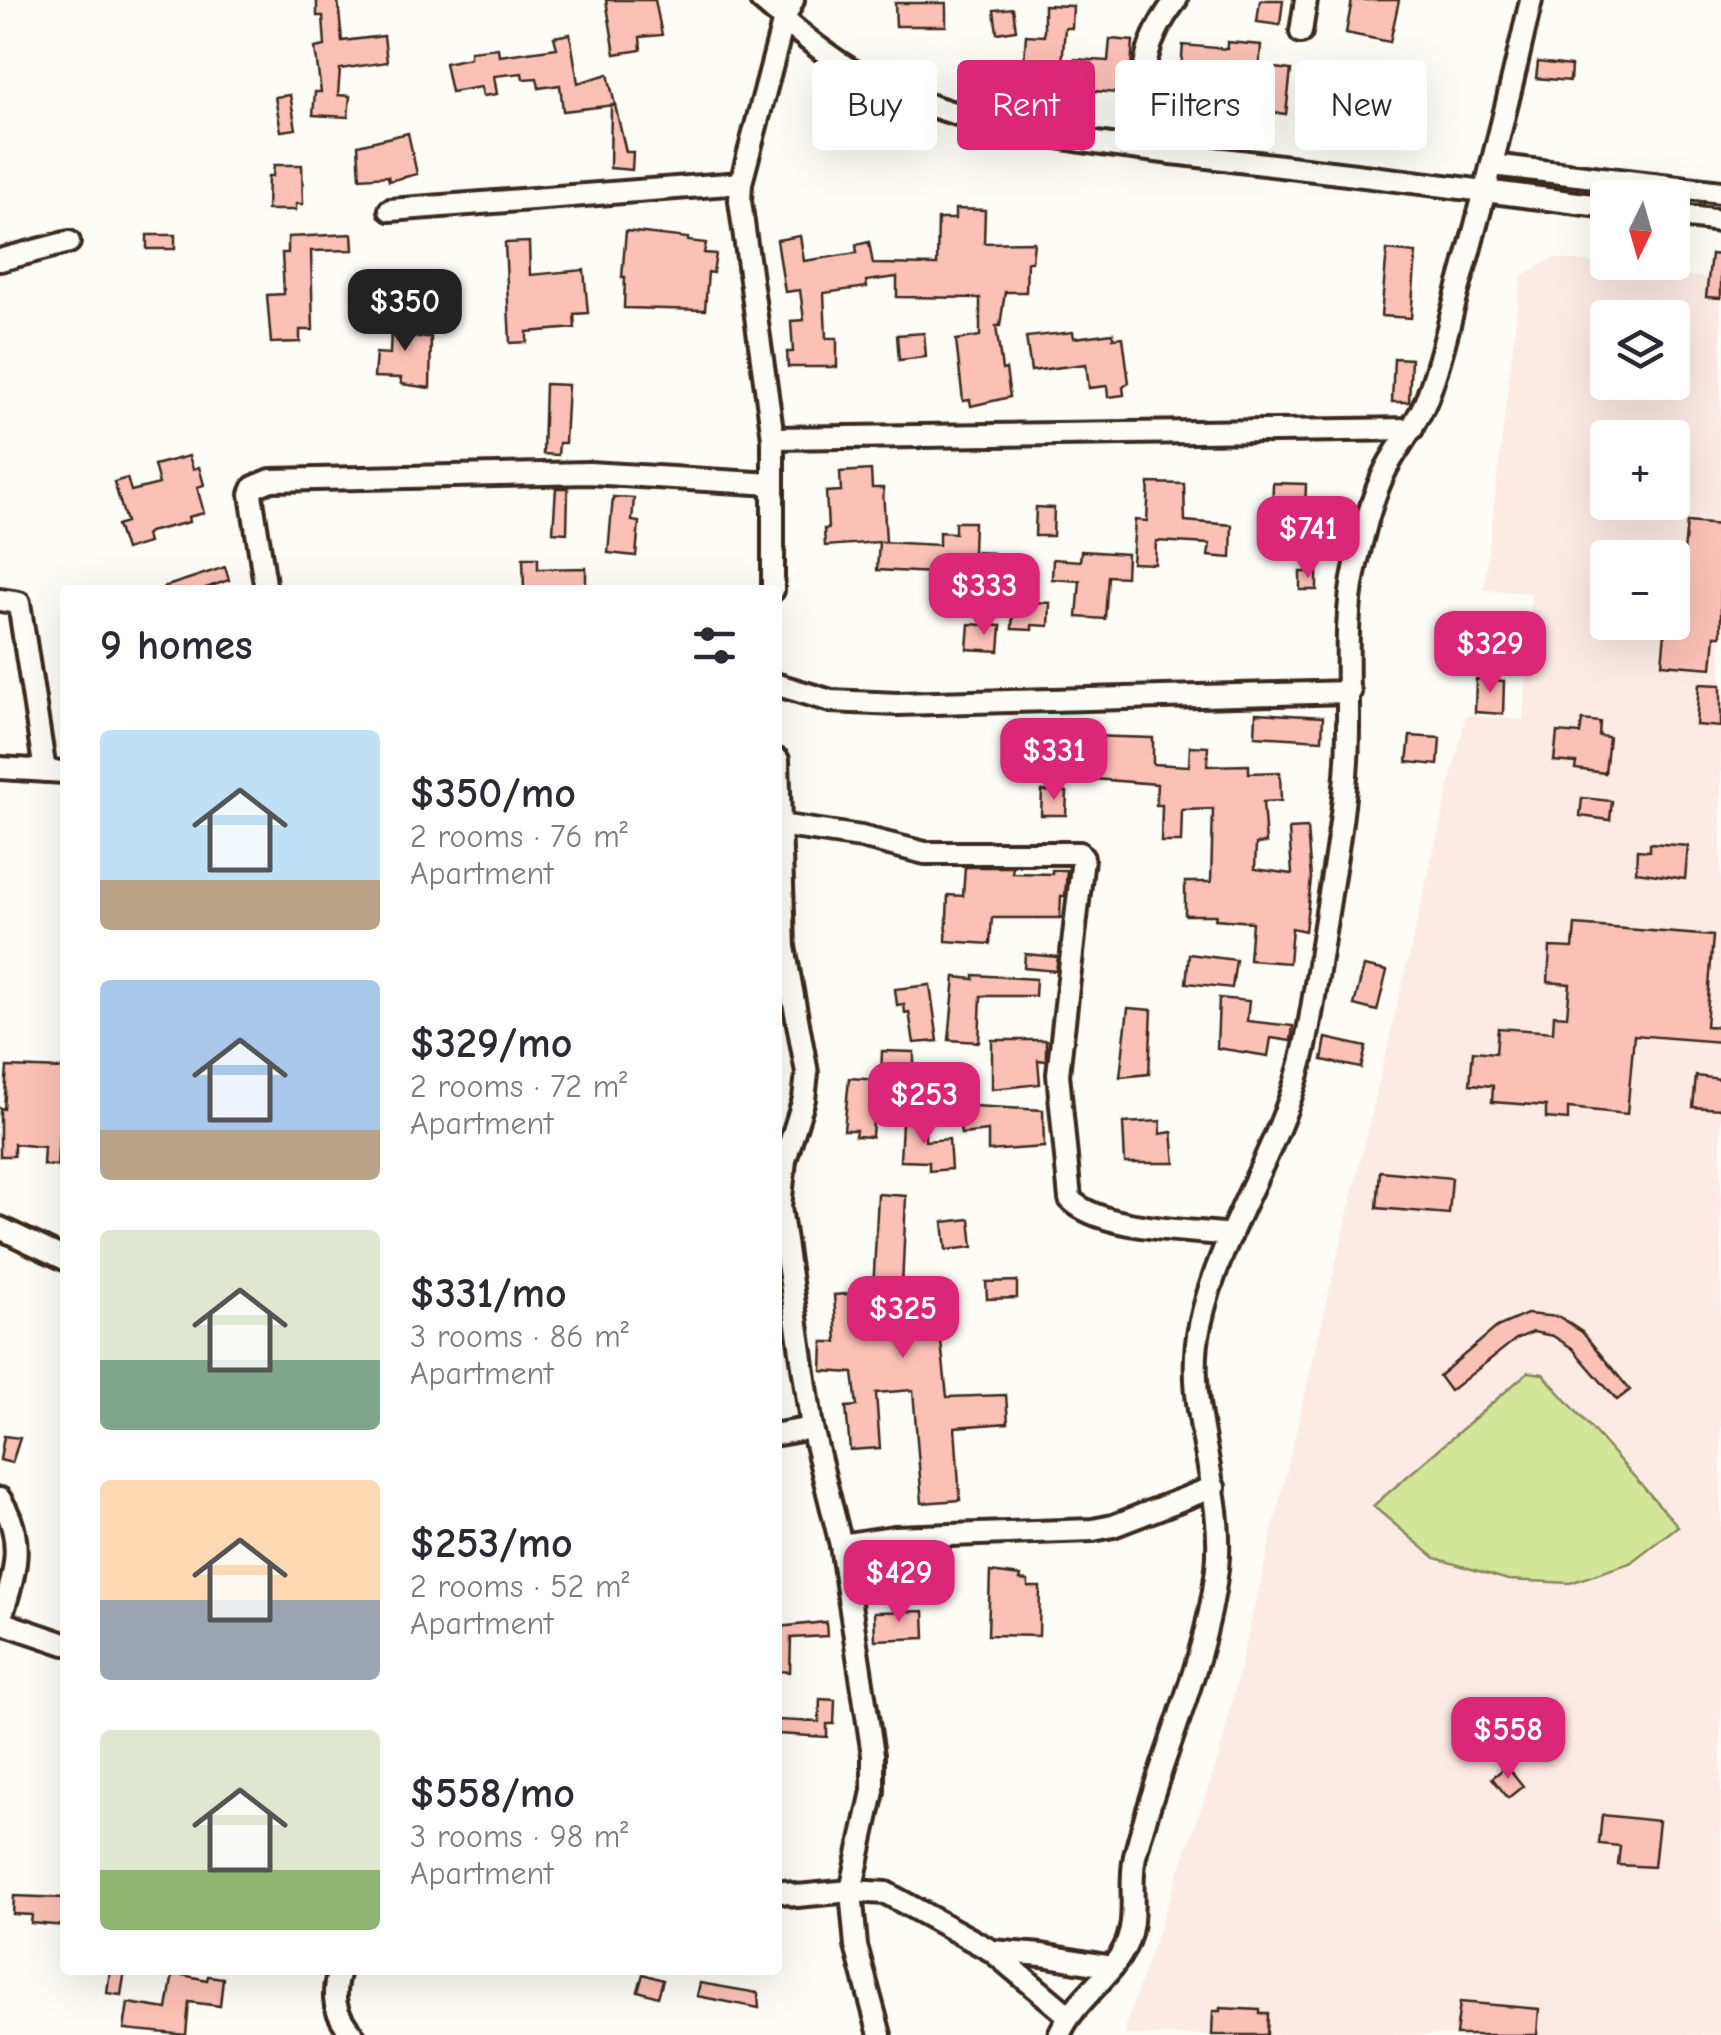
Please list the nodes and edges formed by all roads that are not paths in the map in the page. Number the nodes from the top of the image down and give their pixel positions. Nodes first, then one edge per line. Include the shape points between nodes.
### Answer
1 (761, 0) edge
2 (1176, 0) edge
3 (1306, 0) edge
4 (1531, 0) edge
5 (789, 10) edge
6 (1301, 32) dead end
7 (1144, 60) edge
8 (1115, 145) edge
9 (1150, 150) edge
10 (1492, 166) junction
11 (740, 183) junction
12 (1486, 191) junction
13 (1721, 192) edge
14 (1590, 205) edge
15 (390, 210) dead end
16 (1690, 218) edge
17 (1721, 222) edge
18 (70, 242) dead end
19 (0, 260) edge
20 (1412, 429) junction
21 (773, 438) junction
22 (773, 484) junction
23 (265, 585) edge
24 (773, 585) edge
25 (0, 600) edge
26 (782, 686) edge
27 (1350, 692) junction
28 (0, 768) edge
29 (55, 771) edge
30 (782, 825) edge
31 (782, 951) edge
32 (782, 1188) edge
33 (782, 1221) edge
34 (0, 1228) edge
35 (1231, 1235) junction
36 (60, 1257) edge
37 (812, 1428) junction
38 (782, 1433) edge
39 (1214, 1487) junction
40 (0, 1499) edge
41 (840, 1546) junction
42 (0, 1621) edge
43 (60, 1642) edge
44 (782, 1891) edge
45 (851, 1891) junction
46 (992, 1951) junction
47 (1112, 1968) junction
48 (339, 1975) edge
49 (1064, 2025) edge
50 (353, 2035) edge
51 (880, 2035) edge

1 - 5 street
2 - 7 street via 1154,30
3 - 6 street
4 - 10 street
5 - 8 street via 874,83 922,103 988,124
5 - 11 street
9 - 12 street
10 - 12 street
10 - 13 street
11 - 15 street
11 - 21 street
12 - 14 street
12 - 20 street
16 - 17 street
18 - 19 street
20 - 21 street
20 - 27 street via 1386,468 1354,574
21 - 22 street
22 - 23 street via 588,473 271,480 251,494
22 - 24 street
25 - 29 street via 20,603
26 - 27 street via 832,700 897,704
27 - 35 street via 1343,810 1305,1049 1284,1120
28 - 29 street
30 - 35 street via 926,854 1079,853 1058,1074 1070,1199 1128,1223
31 - 32 street via 807,1073
33 - 37 street
34 - 36 street
35 - 39 street via 1196,1346
37 - 38 street
37 - 41 street
39 - 41 street via 1093,1530 894,1537
39 - 47 street via 1218,1563 1212,1598 1133,1863 1132,1926
40 - 42 street via 15,1529 18,1558
41 - 45 street via 875,1774
42 - 43 street
44 - 45 street
45 - 46 street via 886,1892
45 - 51 street via 856,1946
46 - 47 street
46 - 49 street
47 - 49 street
48 - 50 street via 333,2002

